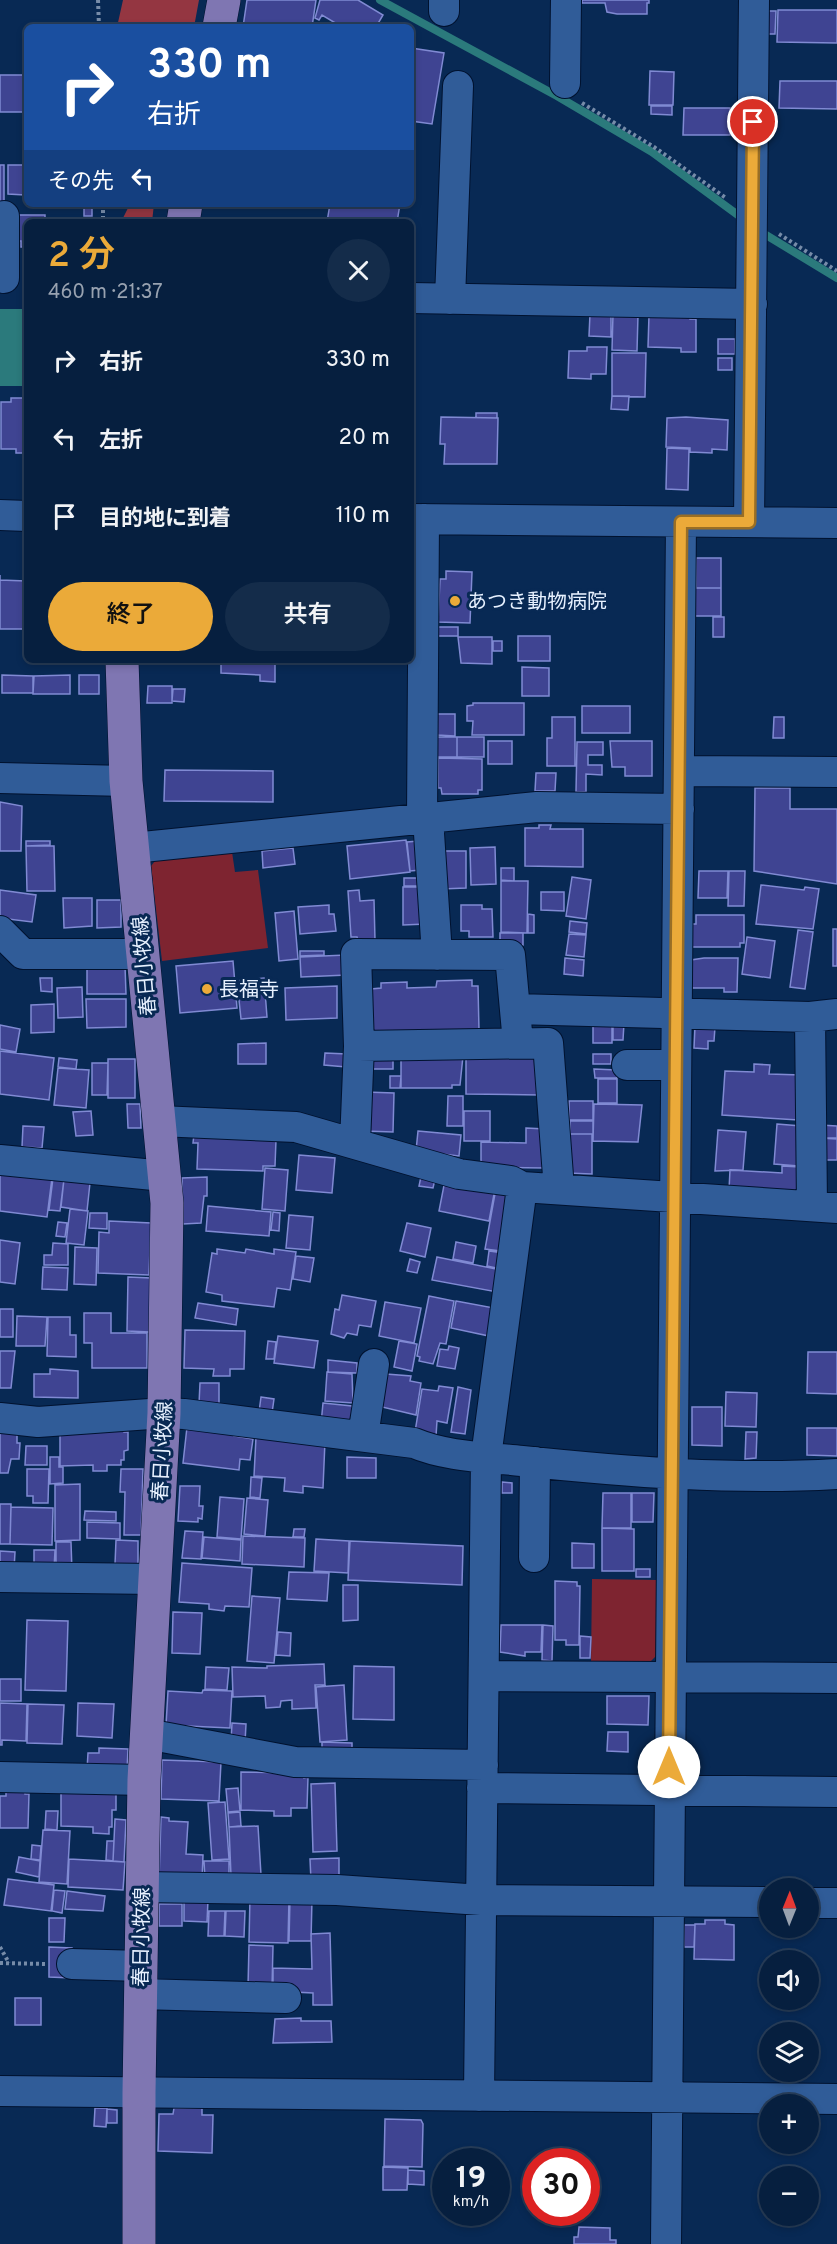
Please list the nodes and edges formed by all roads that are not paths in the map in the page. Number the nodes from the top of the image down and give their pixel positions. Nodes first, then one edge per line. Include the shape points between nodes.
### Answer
1 (224, 0) edge
2 (566, 0) edge
3 (754, 0) edge
4 (220, 24) edge
5 (565, 83) road end
6 (458, 86) dead end
7 (4, 216) dead end
8 (10, 278) edge
9 (414, 298) edge
10 (450, 299) junction
11 (752, 304) junction
12 (0, 515) edge
13 (24, 516) edge
14 (418, 519) edge
15 (681, 522) junction
16 (749, 522) junction
17 (837, 523) edge
18 (122, 663) edge
19 (679, 771) junction
20 (837, 772) edge
21 (0, 778) edge
22 (126, 781) junction
23 (679, 809) junction
24 (425, 818) junction
25 (133, 848) junction
26 (0, 930) edge
27 (143, 954) junction
28 (437, 955) junction
29 (515, 1009) junction
30 (677, 1012) junction
31 (824, 1016) edge
32 (518, 1043) junction
33 (359, 1046) junction
34 (627, 1065) dead end
35 (676, 1065) junction
36 (159, 1121) junction
37 (355, 1143) junction
38 (0, 1160) edge
39 (164, 1176) junction
40 (522, 1187) junction
41 (559, 1189) junction
42 (675, 1197) junction
43 (824, 1207) edge
44 (374, 1364) dead end
45 (164, 1413) junction
46 (0, 1419) edge
47 (363, 1436) junction
48 (486, 1456) junction
49 (535, 1462) junction
50 (672, 1474) junction
51 (837, 1474) edge
52 (534, 1557) dead end
53 (0, 1577) edge
54 (155, 1579) junction
55 (483, 1676) junction
56 (670, 1676) junction
57 (837, 1678) edge
58 (147, 1734) junction
59 (482, 1776) junction
60 (0, 1777) edge
61 (144, 1780) junction
62 (669, 1790) junction
63 (837, 1792) edge
64 (142, 1887) junction
65 (481, 1900) junction
66 (668, 1901) junction
67 (759, 1902) edge
68 (819, 1903) edge
69 (837, 1903) edge
70 (61, 1964) road end
71 (140, 1980) junction
72 (286, 1998) dead end
73 (0, 2091) edge
74 (139, 2093) junction
75 (479, 2096) junction
76 (667, 2098) junction
77 (837, 2099) edge
78 (139, 2244) edge
79 (666, 2244) edge

1 - 4 main road
2 - 5 street
3 - 11 street
6 - 10 street
7 - 8 street
9 - 10 street
10 - 11 street
11 - 16 street
12 - 13 street
14 - 15 street
14 - 24 street
15 - 16 street
15 - 19 street
16 - 17 street
18 - 22 main road, 春日小牧線
19 - 20 street
19 - 23 street
21 - 22 street
22 - 25 main road, 春日小牧線
23 - 24 street via 537,807
23 - 30 street
24 - 25 street
24 - 28 street
25 - 27 main road, 春日小牧線
26 - 27 street via 23,954
27 - 36 main road, 春日小牧線
28 - 29 street via 510,955
28 - 33 street via 356,954
29 - 30 street
29 - 32 street
30 - 31 street
30 - 35 street
31 - 43 street
32 - 33 street
32 - 41 street via 548,1043
33 - 37 street
34 - 35 street
35 - 42 street
36 - 37 street via 296,1127
36 - 39 main road, 春日小牧線
37 - 40 street via 459,1174 511,1181
38 - 39 street
39 - 45 main road, 春日小牧線
40 - 41 street
40 - 48 street
41 - 42 street
42 - 43 street
42 - 50 street
44 - 47 street
45 - 46 street via 38,1422
45 - 47 street
45 - 54 main road, 春日小牧線
47 - 48 street
48 - 49 street
48 - 55 street
49 - 50 street
49 - 52 street
50 - 51 street
50 - 56 street
53 - 54 street
54 - 58 main road, 春日小牧線
55 - 56 street
55 - 59 street
56 - 57 street
56 - 62 street
58 - 59 street via 295,1762
58 - 61 main road, 春日小牧線
59 - 62 street
59 - 65 street
60 - 61 street
61 - 64 main road, 春日小牧線
62 - 63 street
62 - 66 street
64 - 65 street via 337,1890
64 - 71 main road, 春日小牧線
65 - 66 street
65 - 75 street
66 - 67 street
66 - 76 street
68 - 69 street
70 - 71 street
71 - 72 street
71 - 74 main road, 春日小牧線
73 - 74 street
74 - 75 street
74 - 78 main road, 春日小牧線
75 - 76 street
76 - 77 street
76 - 79 street

